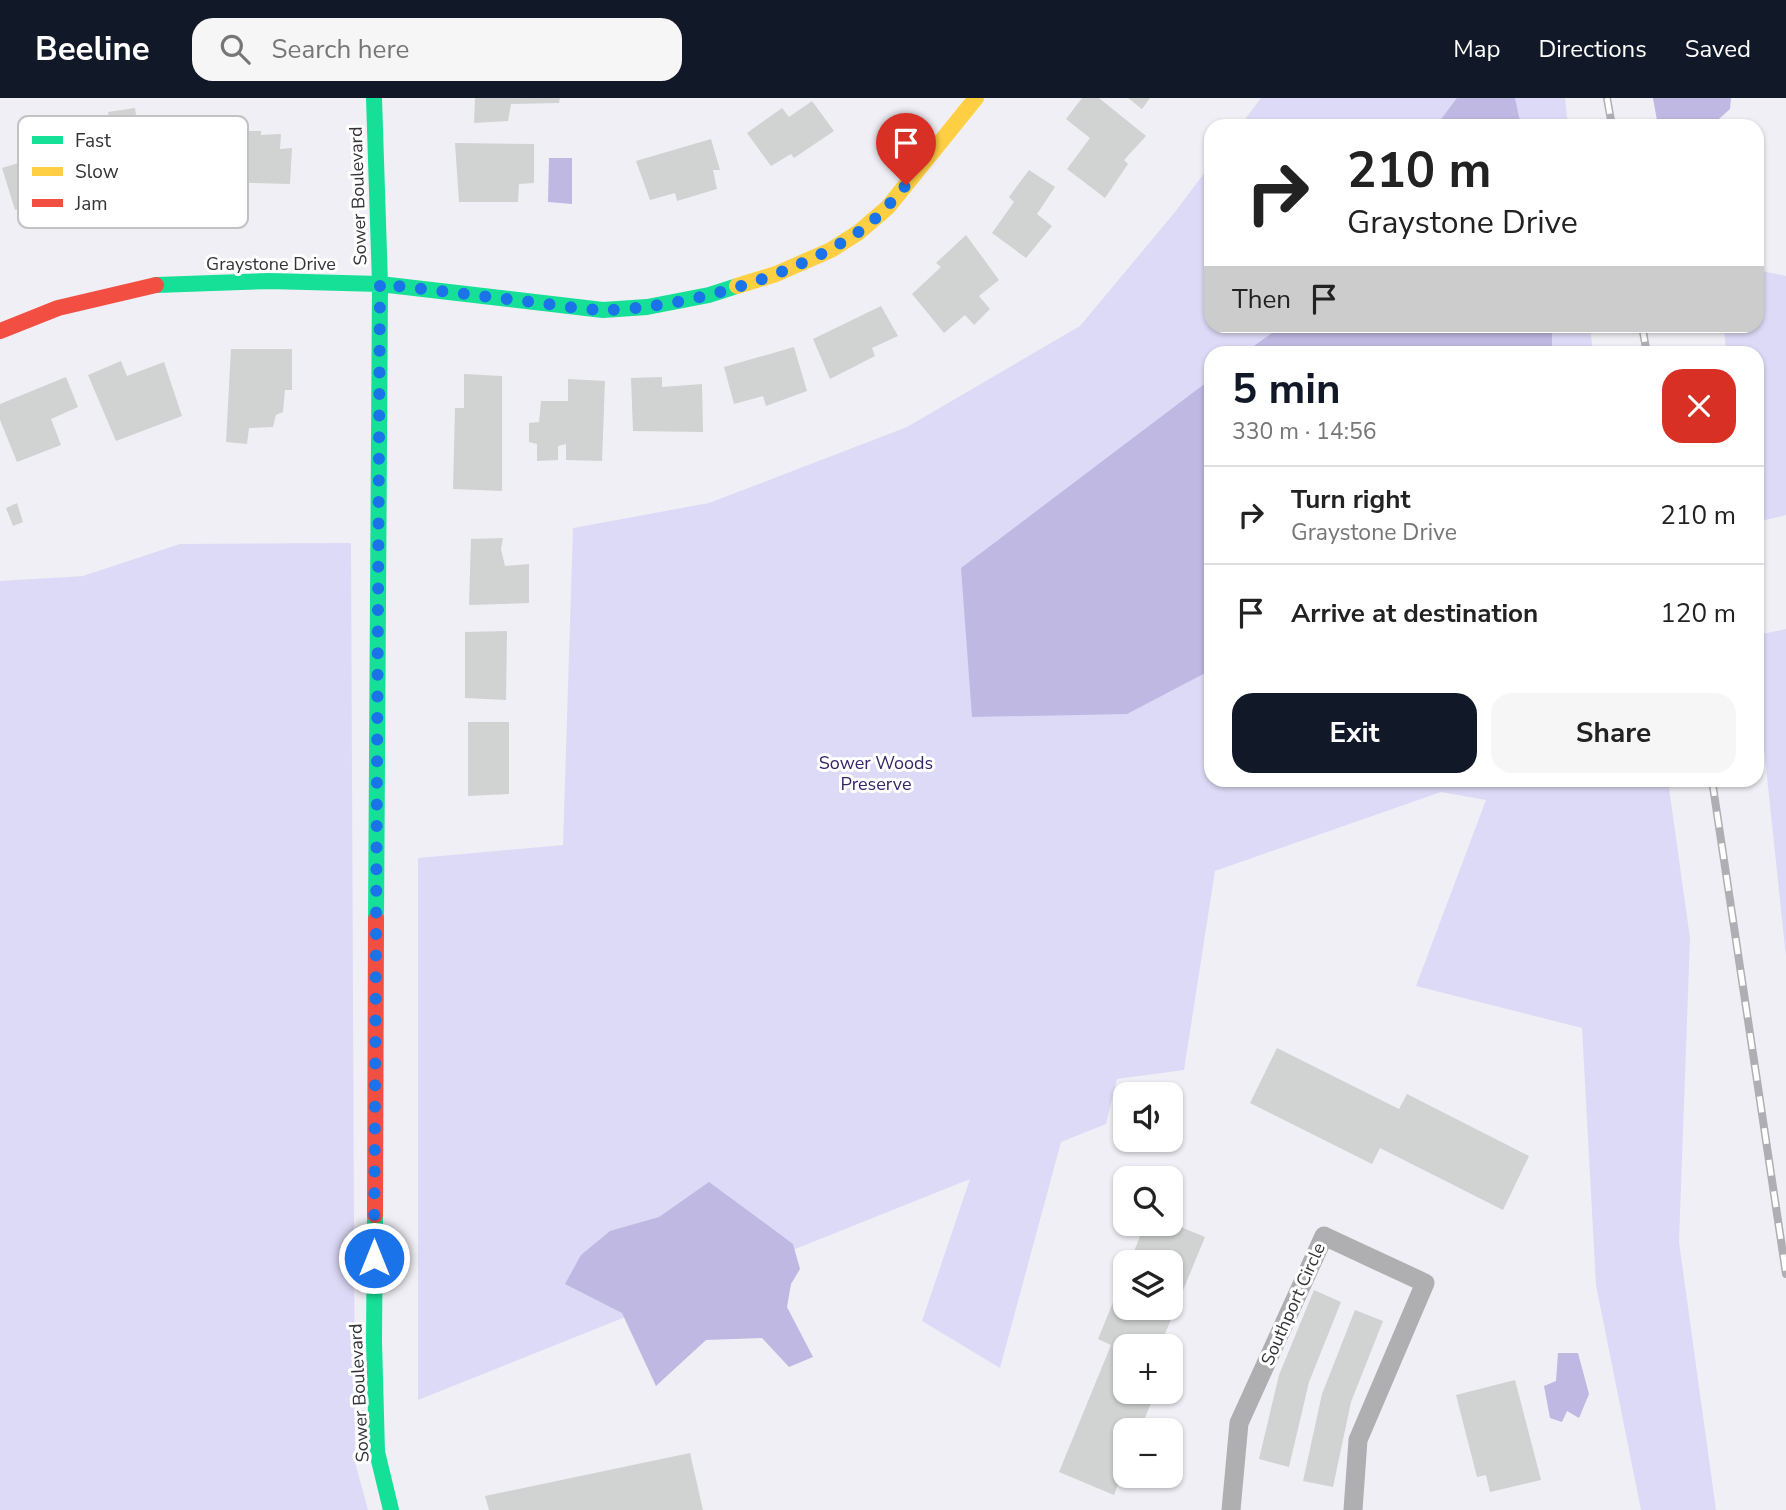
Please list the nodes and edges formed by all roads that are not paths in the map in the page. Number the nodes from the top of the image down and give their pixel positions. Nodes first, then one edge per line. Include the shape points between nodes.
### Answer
1 (374, 98) edge
2 (976, 98) edge
3 (380, 284) junction
4 (0, 331) edge
5 (391, 1510) edge
6 (1231, 1510) edge
7 (1353, 1510) edge

1 - 3 street, Sower Boulevard
2 - 3 street, Graystone Drive via 888,207 859,232 776,274 721,292 647,307 603,310
3 - 4 street, Graystone Drive via 158,285 58,308
3 - 5 street, Sower Boulevard via 374,1341 377,1452
6 - 7 lane, Southport Circle via 1239,1423 1324,1236 1425,1283 1358,1440

